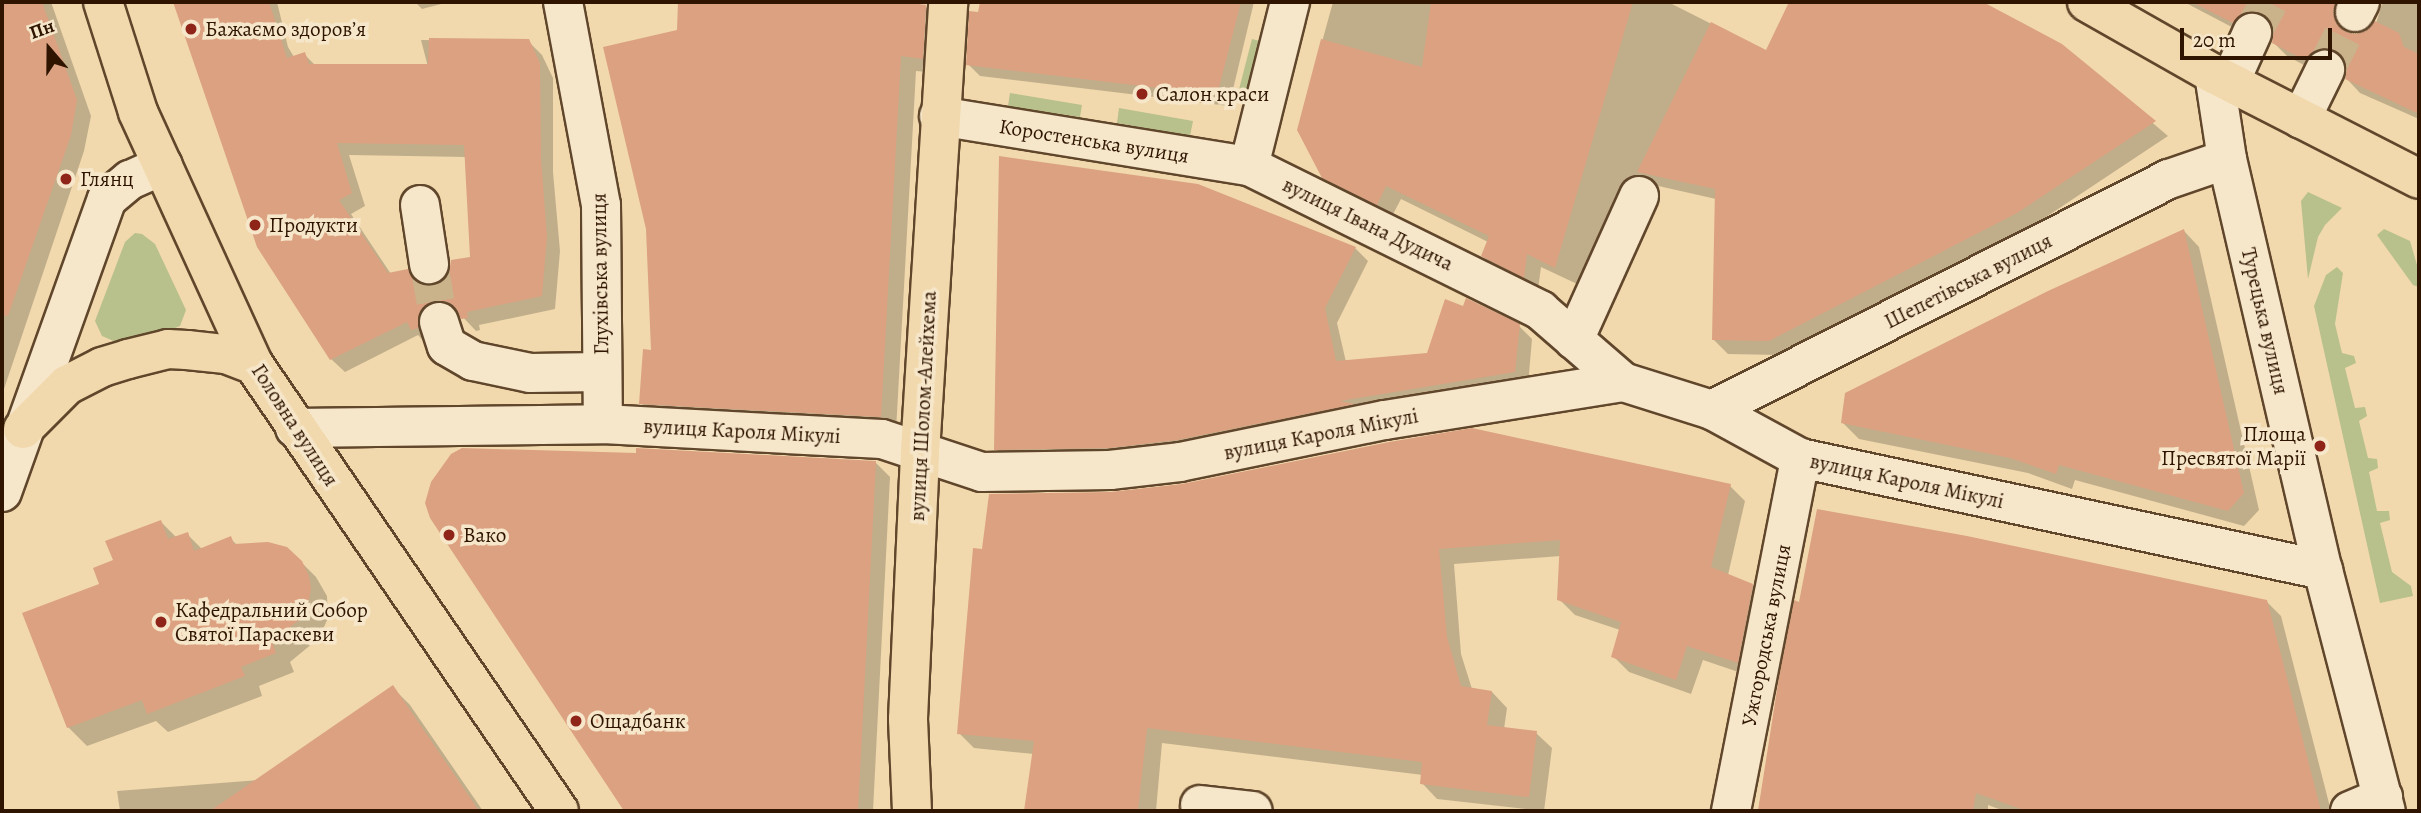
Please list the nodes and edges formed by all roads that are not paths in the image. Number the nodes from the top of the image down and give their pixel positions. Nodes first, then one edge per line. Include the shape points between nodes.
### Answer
1 (103, 2) edge
2 (563, 2) edge
3 (948, 2) edge
4 (1290, 2) edge
5 (2087, 2) edge
6 (2252, 33) tunnel mouth
7 (2325, 71) tunnel mouth
8 (2222, 78) junction
9 (939, 116) junction
10 (2301, 119) junction
11 (2227, 159) junction
12 (163, 165) junction
13 (1249, 166) junction
14 (2419, 178) edge
15 (1639, 196) dead end
16 (420, 205) dead end
17 (429, 264) tunnel mouth
18 (439, 322) tunnel mouth
19 (1574, 340) junction
20 (254, 365) junction
21 (602, 372) junction
22 (1623, 382) junction
23 (1712, 410) junction
24 (603, 424) junction
25 (295, 428) junction
26 (23, 429) junction
27 (920, 452) junction
28 (1800, 458) junction
29 (2, 492) edge
30 (2323, 570) junction
31 (1200, 805) dead end
32 (2373, 807) edge
33 (559, 811) edge
34 (912, 811) edge
35 (1253, 811) edge
36 (1731, 811) edge

1 - 12 main road, Головна вулиця via 138,111
2 - 21 street, Глухівська вулиця via 601,205
3 - 9 main road, вулиця Шолом-Алейхема
4 - 13 street
5 - 8 main road
6 - 8 street
7 - 10 street
8 - 10 main road
8 - 11 street, Турецька вулиця
9 - 13 street, Коростенська вулиця
9 - 27 main road, вулиця Шолом-Алейхема
10 - 14 main road
11 - 23 street, Шепетівська вулиця via 2169,179
11 - 30 street, Турецька вулиця
12 - 20 main road, Головна вулиця
12 - 26 street via 130,180 107,199
13 - 19 street, вулиця Івана Дудича via 1539,310
15 - 19 street
16 - 17 street
18 - 21 street via 447,346 474,361 530,373
19 - 22 street, вулиця Івана Дудича
20 - 25 main road, Головна вулиця
20 - 26 main road via 226,354 168,349 128,359 68,385
21 - 24 street, Глухівська вулиця
22 - 23 street, вулиця Кароля Мікулі
22 - 27 street, вулиця Кароля Мікулі via 1385,420 1180,462 1110,470 982,472
23 - 28 street, вулиця Кароля Мікулі
24 - 25 street, вулиця Кароля Мікулі
24 - 27 street, вулиця Кароля Мікулі via 882,439
25 - 33 main road, Головна вулиця
26 - 29 street
27 - 34 main road, вулиця Шолом-Алейхема via 908,719
28 - 30 street, вулиця Кароля Мікулі
28 - 36 street, Ужгородська вулиця
30 - 32 street, Турецька вулиця
31 - 35 street

